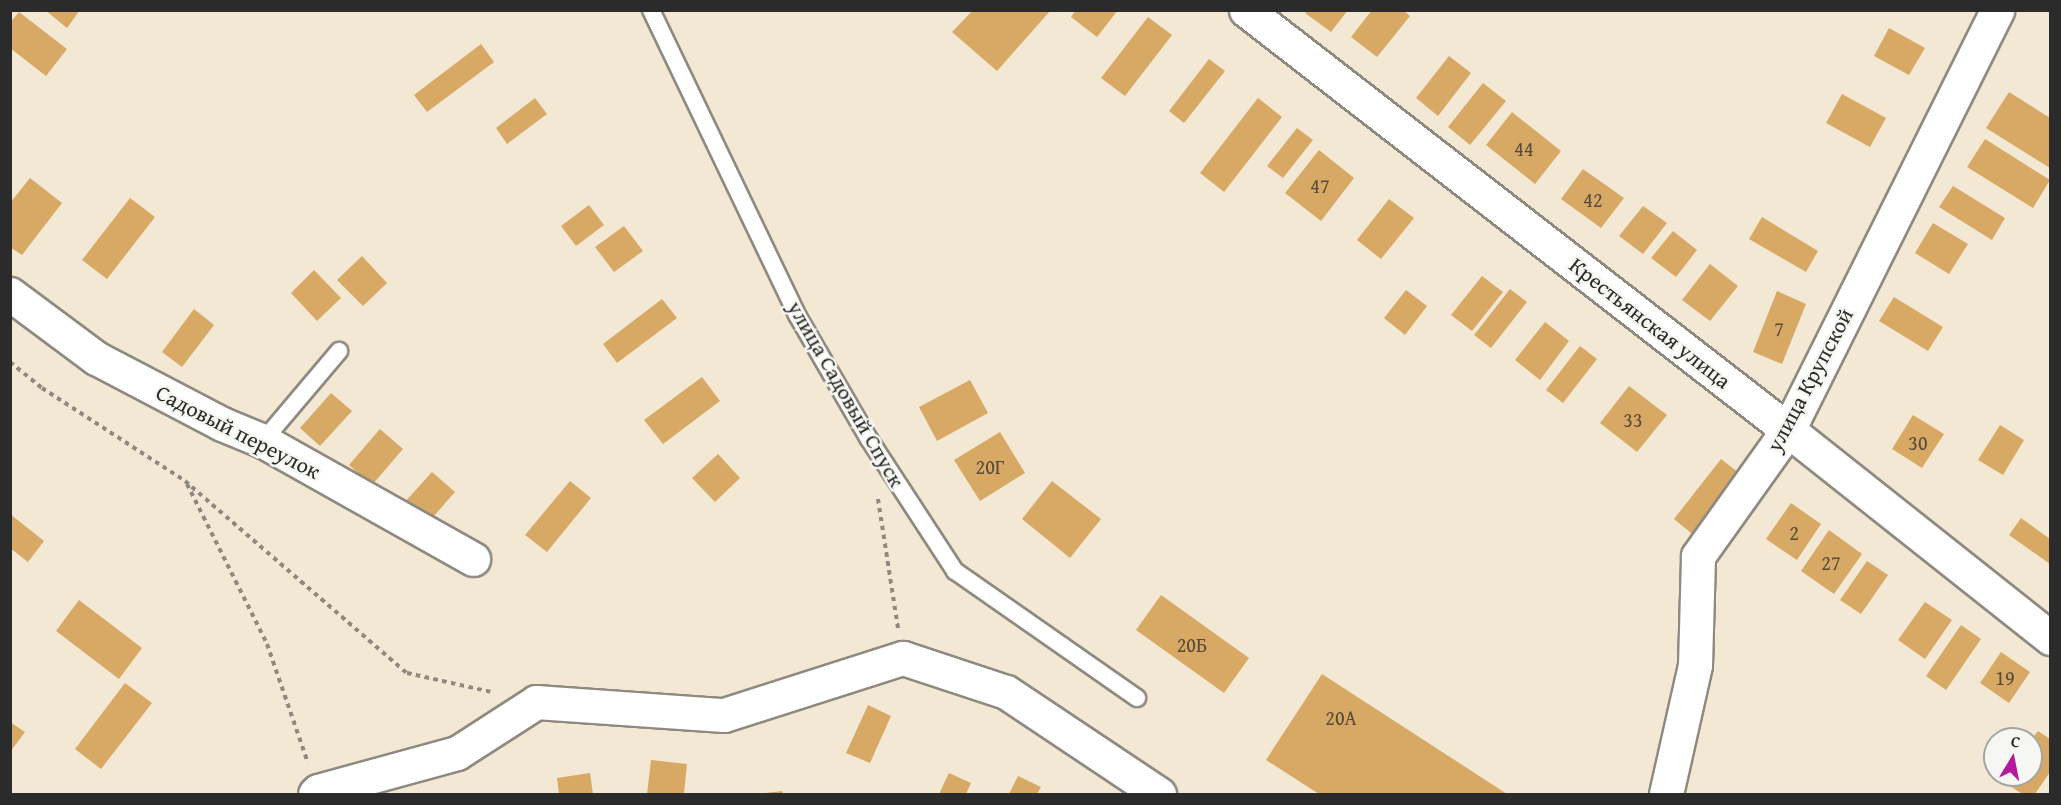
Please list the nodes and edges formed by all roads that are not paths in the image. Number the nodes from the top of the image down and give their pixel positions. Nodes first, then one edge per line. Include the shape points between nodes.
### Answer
1 (651, 10) edge
2 (1246, 10) edge
3 (1997, 10) edge
4 (10, 294) edge
5 (339, 351) dead end
6 (1788, 430) junction
7 (262, 441) junction
8 (473, 559) dead end
9 (2050, 638) edge
10 (1137, 698) dead end
11 (316, 793) edge
12 (1159, 795) edge
13 (1666, 795) edge

1 - 10 lane, улица Садовый Спуск via 797,315 869,439 955,571
2 - 6 street, Крестьянская улица
3 - 6 street, улица Крупской
4 - 7 street, Садовый переулок via 96,358
5 - 7 lane
6 - 9 street, Крестьянская улица
6 - 13 street, улица Крупской via 1698,556 1695,665
7 - 8 street, Садовый переулок
11 - 12 street via 457,753 536,702 724,715 903,658 1006,692

